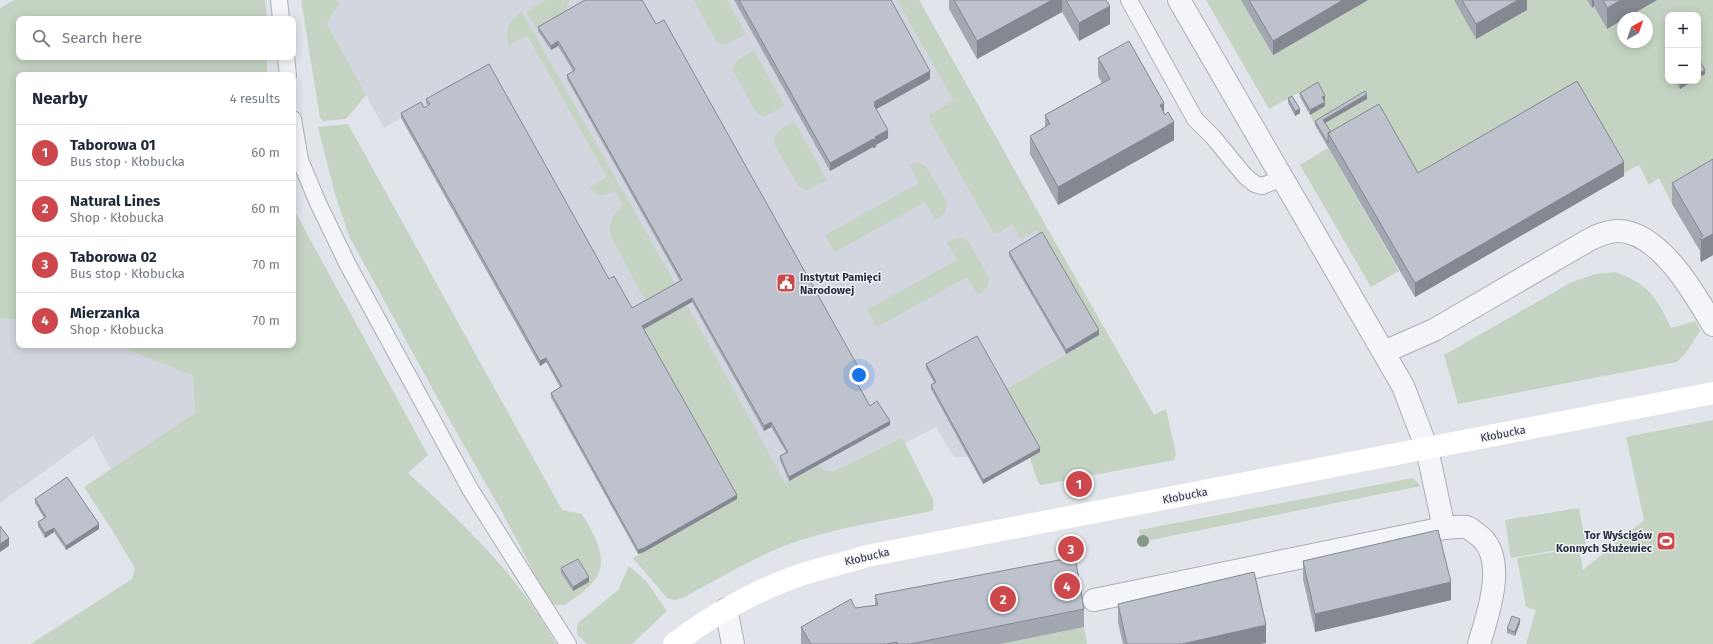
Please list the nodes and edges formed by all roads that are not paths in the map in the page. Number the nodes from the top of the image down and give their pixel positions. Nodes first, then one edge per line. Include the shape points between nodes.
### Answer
1 (279, 0) edge
2 (1129, 0) edge
3 (1179, 0) edge
4 (281, 16) edge
5 (286, 60) edge
6 (288, 72) edge
7 (296, 137) edge
8 (1283, 178) junction
9 (1713, 325) edge
10 (1384, 352) junction
11 (1713, 393) edge
12 (1427, 449) junction
13 (1444, 528) junction
14 (1094, 600) dead end
15 (726, 609) junction
16 (568, 644) edge
17 (674, 644) edge
18 (733, 644) edge
19 (1479, 644) edge

1 - 4 lane
2 - 8 lane via 1195,119 1255,184 1262,186
3 - 8 street
5 - 6 lane
7 - 16 lane via 300,160 348,265 470,489
8 - 10 street
9 - 10 street via 1697,297 1662,252 1641,238 1617,231 1601,234 1587,241 1434,330
10 - 12 street via 1403,386
11 - 12 street, Kłobucka
12 - 13 street
12 - 15 street, Kłobucka via 867,556 799,575
13 - 14 street
13 - 19 street via 1467,527 1483,538 1492,555 1494,574 1490,606
15 - 17 street, Kłobucka
15 - 18 street

